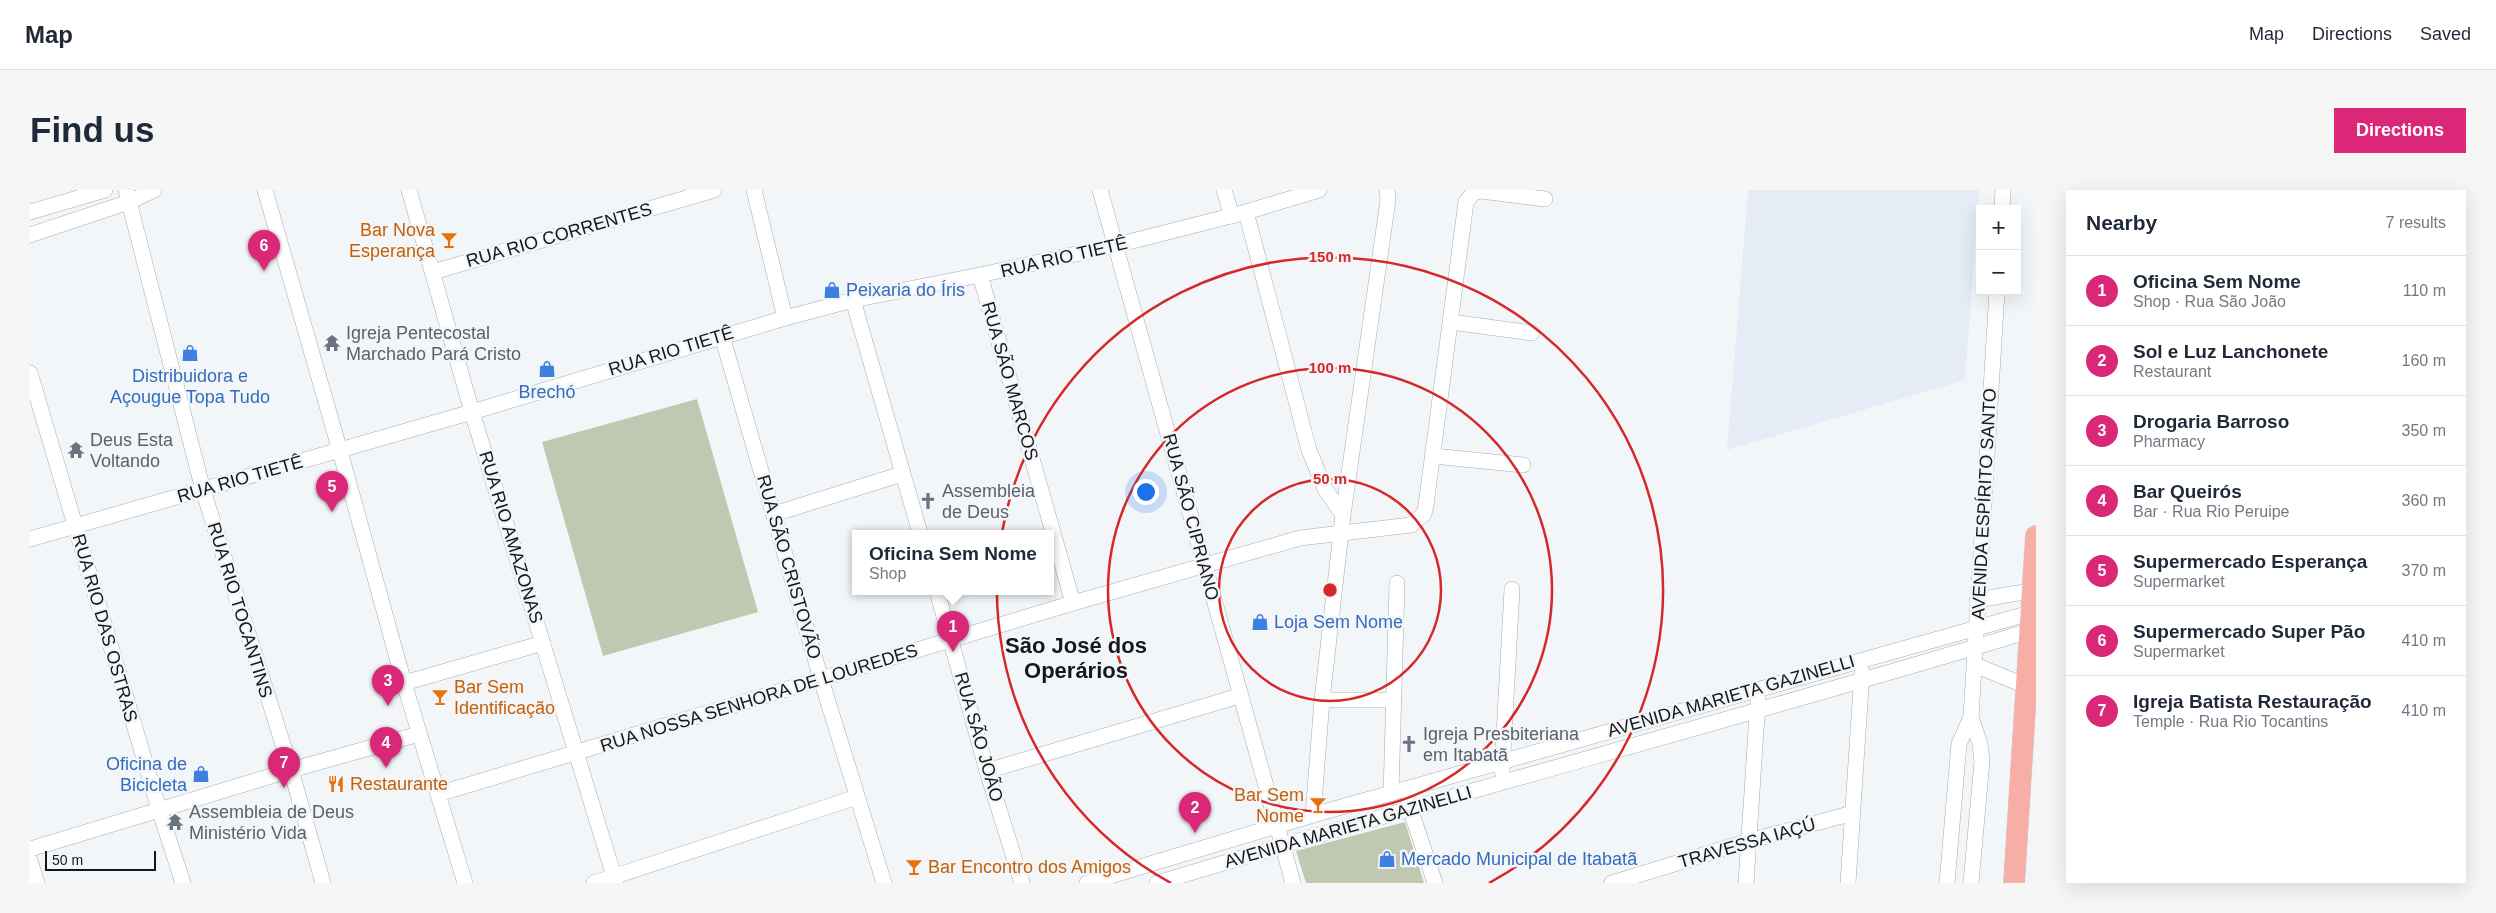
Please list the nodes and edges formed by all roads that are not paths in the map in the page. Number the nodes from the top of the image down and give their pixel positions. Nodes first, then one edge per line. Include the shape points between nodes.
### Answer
1 (105, 190) edge
2 (154, 190) edge
3 (265, 190) edge
4 (409, 190) edge
5 (714, 190) edge
6 (754, 190) edge
7 (1100, 190) edge
8 (1224, 190) edge
9 (1318, 190) edge
10 (2003, 190) edge
11 (1388, 195) edge
12 (127, 196) edge
13 (1545, 199) dead end
14 (2002, 205) edge
15 (30, 212) edge
16 (1239, 214) junction
17 (30, 235) edge
18 (1117, 246) junction
19 (433, 272) junction
20 (980, 276) junction
21 (1997, 295) edge
22 (853, 300) junction
23 (785, 318) junction
24 (1451, 322) junction
25 (1532, 332) dead end
26 (722, 336) junction
27 (30, 373) edge
28 (472, 412) junction
29 (340, 451) junction
30 (1433, 456) junction
31 (1523, 465) dead end
32 (902, 474) junction
33 (203, 490) junction
34 (774, 514) junction
35 (1343, 514) junction
36 (75, 526) junction
37 (919, 530) edge
38 (1052, 530) edge
39 (1341, 533) junction
40 (1054, 536) edge
41 (2036, 536) edge
42 (30, 539) edge
43 (1205, 567) junction
44 (1397, 583) dead end
45 (1512, 589) dead end
46 (2034, 590) edge
47 (938, 595) edge
48 (1977, 600) junction
49 (1073, 603) junction
50 (2029, 622) junction
51 (1977, 627) junction
52 (951, 640) junction
53 (543, 643) junction
54 (1976, 647) junction
55 (1862, 659) junction
56 (1975, 665) junction
57 (821, 679) junction
58 (1862, 680) junction
59 (404, 683) junction
60 (2026, 686) junction
61 (1758, 688) junction
62 (1240, 696) junction
63 (1322, 700) junction
64 (1394, 700) junction
65 (1758, 709) junction
66 (1971, 717) junction
67 (419, 734) junction
68 (1595, 735) junction
69 (577, 752) junction
70 (1599, 755) junction
71 (1502, 762) junction
72 (291, 770) junction
73 (987, 771) junction
74 (1501, 783) junction
75 (1397, 793) junction
76 (438, 794) junction
77 (857, 797) junction
78 (159, 809) junction
79 (1411, 810) junction
80 (1853, 813) junction
81 (1313, 815) junction
82 (1276, 826) junction
83 (1748, 841) junction
84 (1282, 845) junction
85 (30, 849) edge
86 (30, 861) edge
87 (1152, 864) junction
88 (615, 880) edge
89 (37, 883) edge
90 (183, 883) edge
91 (323, 883) edge
92 (465, 883) edge
93 (594, 883) edge
94 (884, 883) edge
95 (1022, 883) edge
96 (1087, 883) edge
97 (1158, 883) edge
98 (1293, 883) edge
99 (1435, 883) edge
100 (1612, 883) edge
101 (1746, 883) edge
102 (1848, 883) edge
103 (1947, 883) edge
104 (1971, 883) edge
105 (2014, 883) edge

1 - 15 street
2 - 12 street
3 - 29 street
4 - 19 street, RUA RIO AMAZONAS
5 - 19 street, RUA RIO CORRENTES
6 - 23 street
7 - 18 street, RUA SÃO CIPRIANO
8 - 16 street
9 - 16 street, RUA RIO TIETÊ
10 - 14 street
11 - 35 street
12 - 17 street
12 - 33 street, RUA RIO TOCANTINS
13 - 24 street via 1481,191 1468,197
16 - 18 street, RUA RIO TIETÊ
16 - 35 street via 1309,450 1325,489
18 - 20 street, RUA RIO TIETÊ
18 - 43 street, RUA SÃO CIPRIANO
19 - 28 street, RUA RIO AMAZONAS
20 - 22 street, RUA RIO TIETÊ
20 - 38 street, RUA SÃO MARCOS
21 - 48 street, AVENIDA ESPÍRITO SANTO
22 - 23 street, RUA RIO TIETÊ
22 - 32 street
23 - 26 street, RUA RIO TIETÊ
24 - 25 street
24 - 30 street
26 - 28 street, RUA RIO TIETÊ
26 - 34 street, RUA SÃO CRISTOVÃO
27 - 36 street, RUA RIO DAS OSTRAS
28 - 29 street, RUA RIO TIETÊ
28 - 53 street, RUA RIO AMAZONAS
29 - 33 street, RUA RIO TIETÊ
29 - 59 street
30 - 31 street
30 - 39 street, RUA NOSSA SENHORA DE LOUREDES via 1426,505 1419,520 1411,525
32 - 34 street
32 - 37 street
33 - 36 street, RUA RIO TIETÊ
33 - 72 street, RUA RIO TOCANTINS
34 - 57 street, RUA SÃO CRISTOVÃO
35 - 39 street
36 - 42 street, RUA RIO TIETÊ
36 - 78 street, RUA RIO DAS OSTRAS
39 - 43 street, RUA NOSSA SENHORA DE LOUREDES via 1300,538
39 - 63 street
40 - 49 street, RUA SÃO MARCOS
41 - 46 highway
43 - 49 street, RUA NOSSA SENHORA DE LOUREDES
43 - 62 street, RUA SÃO CIPRIANO
44 - 64 street
45 - 71 street
46 - 48 street
46 - 50 highway
47 - 52 street, RUA SÃO JOÃO
48 - 51 street, AVENIDA ESPÍRITO SANTO
49 - 52 street, RUA NOSSA SENHORA DE LOUREDES
50 - 51 street, AVENIDA MARIETA GAZINELLI
50 - 54 street, AVENIDA MARIETA GAZINELLI
50 - 60 highway
51 - 54 street, AVENIDA ESPÍRITO SANTO
51 - 55 street, AVENIDA MARIETA GAZINELLI
52 - 57 street, RUA NOSSA SENHORA DE LOUREDES
52 - 73 street, RUA SÃO JOÃO
53 - 59 street
53 - 69 street, RUA RIO AMAZONAS
54 - 56 street, AVENIDA ESPÍRITO SANTO
54 - 58 street, AVENIDA MARIETA GAZINELLI
55 - 58 street
55 - 61 street, AVENIDA MARIETA GAZINELLI
56 - 60 street
56 - 66 street, AVENIDA ESPÍRITO SANTO
57 - 69 street, RUA NOSSA SENHORA DE LOUREDES
57 - 77 street, RUA SÃO CRISTOVÃO
58 - 65 street, AVENIDA MARIETA GAZINELLI
58 - 80 street
59 - 67 street
60 - 105 highway
61 - 65 street
61 - 68 street, AVENIDA MARIETA GAZINELLI
62 - 73 street
62 - 82 street, RUA SÃO CIPRIANO
63 - 64 street
63 - 81 street
64 - 75 street
65 - 70 street, AVENIDA MARIETA GAZINELLI
65 - 83 street
66 - 103 street, AVENIDA ESPÍRITO SANTO via 1959,744
66 - 104 street, AVENIDA ESPÍRITO SANTO via 1982,762
67 - 72 street
67 - 76 street
68 - 70 street
68 - 71 street, AVENIDA MARIETA GAZINELLI
69 - 76 street, RUA NOSSA SENHORA DE LOUREDES
69 - 88 street, RUA RIO AMAZONAS
70 - 74 street, AVENIDA MARIETA GAZINELLI
71 - 74 street
71 - 75 street, AVENIDA MARIETA GAZINELLI
72 - 78 street
72 - 91 street, RUA RIO TOCANTINS
73 - 95 street, RUA SÃO JOÃO
74 - 79 street, AVENIDA MARIETA GAZINELLI
75 - 79 street
75 - 81 street, AVENIDA MARIETA GAZINELLI
76 - 92 street
77 - 88 street
77 - 94 street, RUA SÃO CRISTOVÃO
78 - 85 street
78 - 90 street, RUA RIO DAS OSTRAS
79 - 84 street, AVENIDA MARIETA GAZINELLI
79 - 99 street
80 - 83 street, TRAVESSA IAÇÚ
80 - 102 street
81 - 82 street, AVENIDA MARIETA GAZINELLI
82 - 84 street, RUA SÃO CIPRIANO
82 - 87 street, AVENIDA MARIETA GAZINELLI
83 - 100 street, TRAVESSA IAÇÚ
83 - 101 street
84 - 97 street, AVENIDA MARIETA GAZINELLI
84 - 98 street, RUA SÃO CIPRIANO
86 - 89 street
87 - 96 street, AVENIDA MARIETA GAZINELLI
87 - 97 street
88 - 93 street

